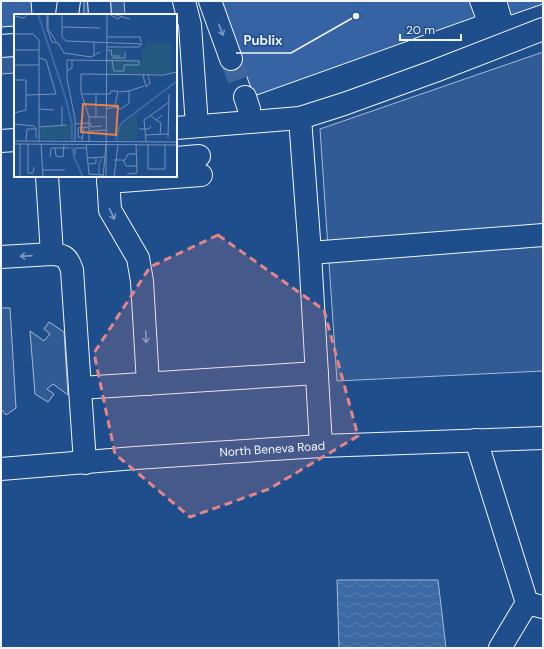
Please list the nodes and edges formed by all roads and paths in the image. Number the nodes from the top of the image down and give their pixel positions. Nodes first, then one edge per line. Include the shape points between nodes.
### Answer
1 (69, 1) edge
2 (99, 1) edge
3 (184, 1) edge
4 (210, 1) edge
5 (67, 14) edge
6 (100, 14) edge
7 (543, 29) edge
8 (14, 45) edge
9 (1, 46) edge
10 (231, 59) tunnel mouth
11 (245, 97) tunnel mouth
12 (300, 118) junction
13 (250, 122) junction
14 (186, 127) edge
15 (14, 140) edge
16 (1, 141) edge
17 (177, 158) edge
18 (177, 169) edge
19 (47, 177) edge
20 (122, 177) edge
21 (108, 179) edge
22 (543, 235) edge
23 (52, 254) junction
24 (310, 254) junction
25 (1, 258) edge
26 (317, 373) junction
27 (148, 384) junction
28 (80, 388) junction
29 (543, 438) edge
30 (476, 440) junction
31 (321, 446) junction
32 (85, 463) junction
33 (1, 469) edge
34 (535, 605) edge
35 (500, 648) edge

1 - 5 main road
2 - 6 main road
3 - 14 main road via 190,25
4 -> 10 main road
7 - 12 main road via 435,71
8 - 9 main road
11 - 13 main road
12 - 13 main road
12 - 24 main road
13 - 14 main road
15 - 16 main road
17 - 18 main road via 200,166
19 - 23 main road
20 - 21 main road
21 -> 27 main road via 110,210 138,258 142,281
22 - 24 main road
23 -> 25 main road
23 - 28 main road via 62,255 72,270
24 - 26 main road
26 - 27 main road
26 - 31 main road
27 - 28 main road
28 - 32 main road
29 - 30 main road, North Beneva Road
30 - 31 main road, North Beneva Road
30 - 34 main road
31 - 32 main road, North Beneva Road
32 - 33 main road, North Beneva Road
34 - 35 main road

